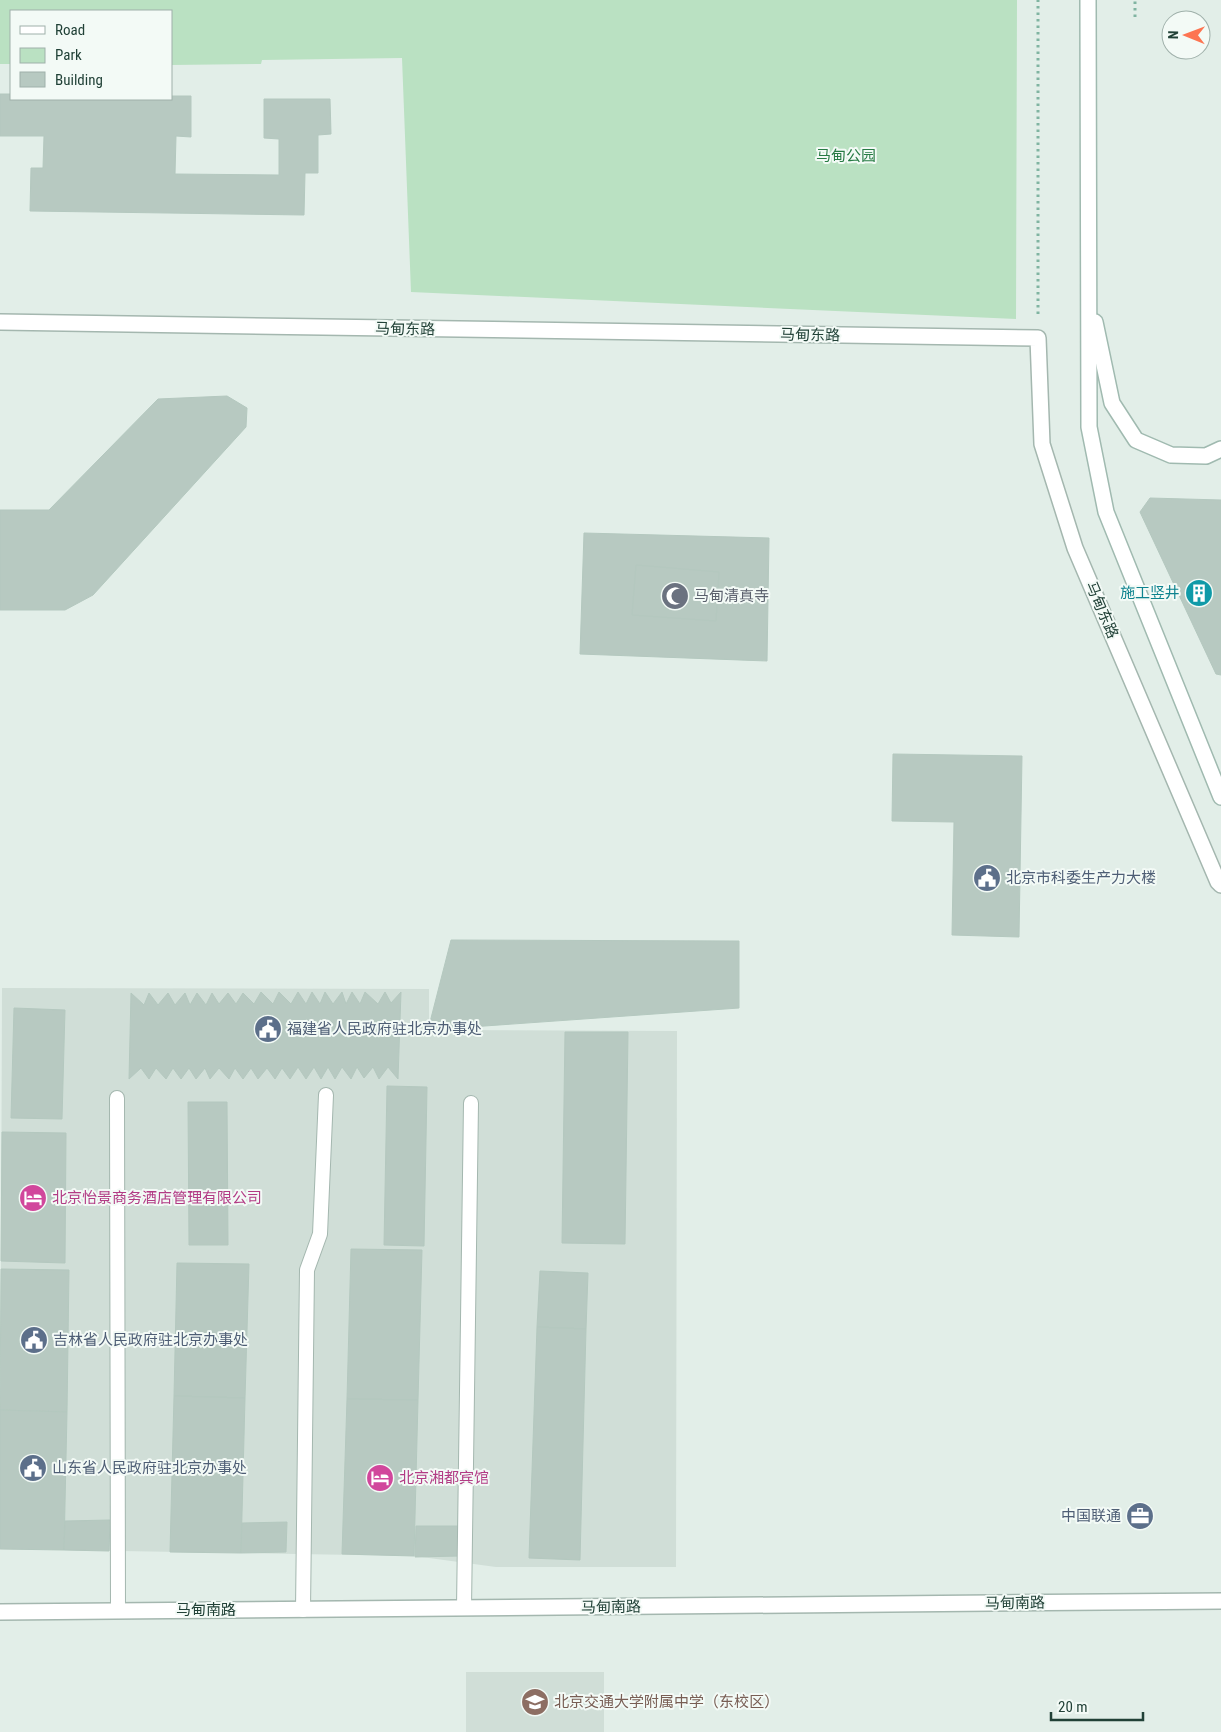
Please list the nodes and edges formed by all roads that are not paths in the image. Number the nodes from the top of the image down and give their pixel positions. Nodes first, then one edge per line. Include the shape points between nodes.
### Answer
1 (1088, 0) edge
2 (1089, 292) junction
3 (0, 322) edge
4 (1221, 449) edge
5 (1221, 797) edge
6 (1221, 885) edge
7 (326, 1095) dead end
8 (117, 1098) dead end
9 (471, 1103) dead end
10 (1221, 1601) edge
11 (464, 1608) junction
12 (303, 1610) junction
13 (118, 1611) junction
14 (0, 1612) edge

1 - 2 street
2 - 4 street via 1112,403 1136,440 1171,455 1206,456
2 - 5 street via 1089,428 1106,512
3 - 6 street, 马甸东路 via 1038,338 1042,444 1076,548
7 - 12 lane via 320,1234 307,1270
8 - 13 lane
9 - 11 lane
10 - 11 street, 马甸南路
11 - 12 street, 马甸南路
12 - 13 street, 马甸南路
13 - 14 street, 马甸南路

